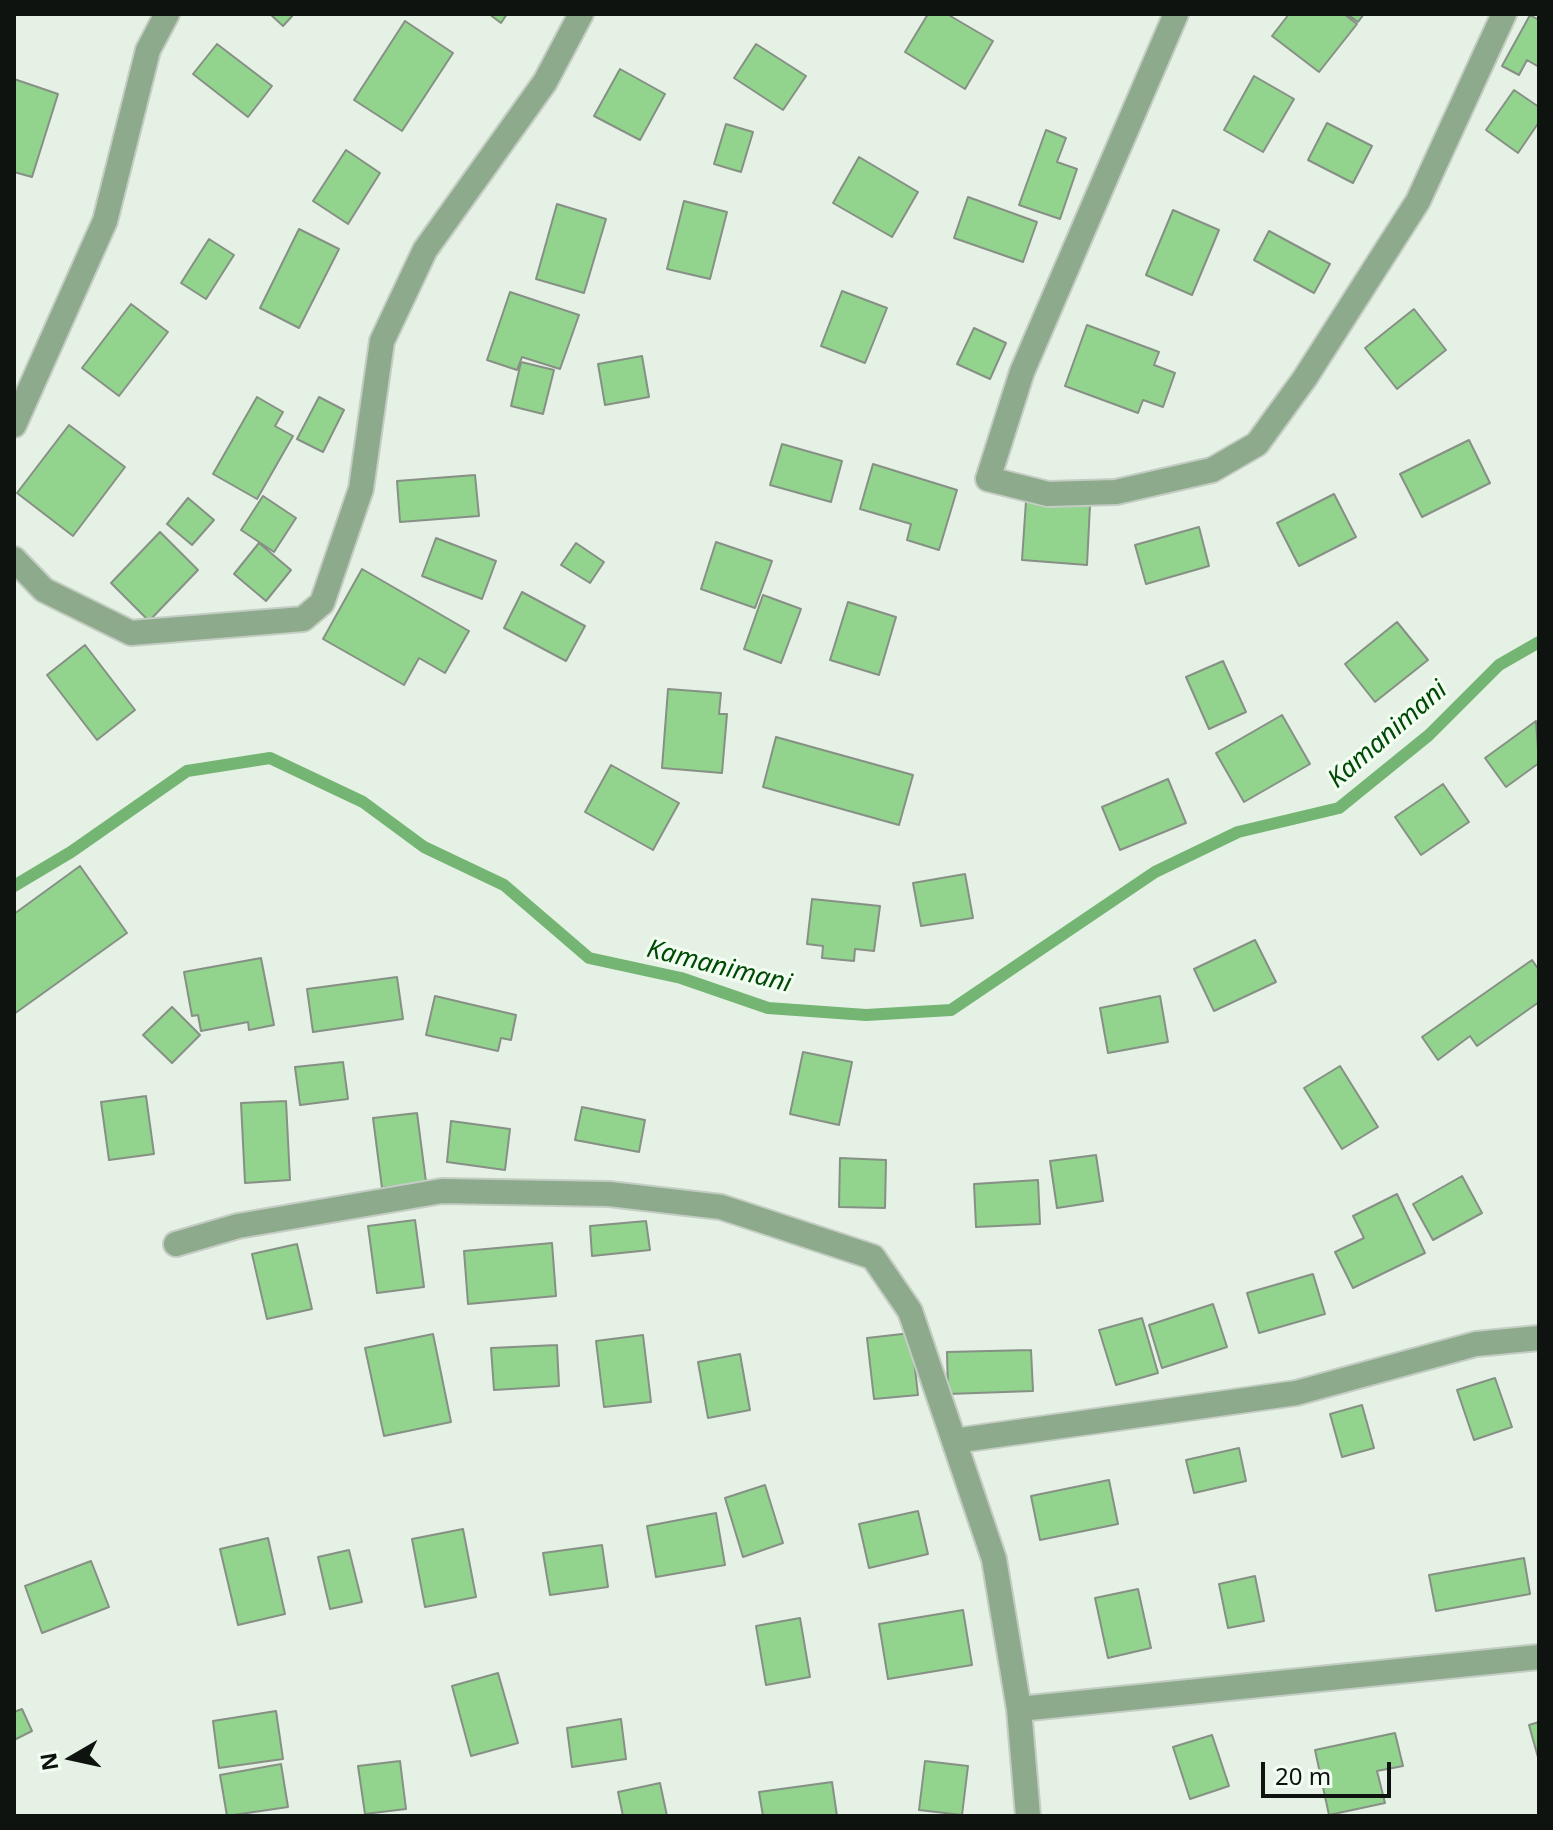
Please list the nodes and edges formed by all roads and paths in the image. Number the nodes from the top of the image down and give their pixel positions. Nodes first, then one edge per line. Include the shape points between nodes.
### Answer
1 (167, 14) edge
2 (581, 14) edge
3 (1176, 14) edge
4 (1504, 14) edge
5 (14, 425) edge
6 (14, 559) edge
7 (176, 1244) dead end
8 (1539, 1338) edge
9 (954, 1441) junction
10 (1539, 1657) edge
11 (1019, 1709) junction
12 (1028, 1816) edge

1 - 5 street via 148,50 105,221
2 - 6 street via 545,82 425,250 382,341 361,489 322,603 303,619 131,633 44,590
3 - 4 street via 1022,372 988,479 1048,494 1116,492 1212,470 1257,444 1418,201
7 - 9 street via 238,1226 442,1191 609,1194 721,1207 873,1257 910,1311
8 - 9 street via 1476,1344 1296,1393
9 - 11 street via 994,1559
10 - 11 street
11 - 12 street

